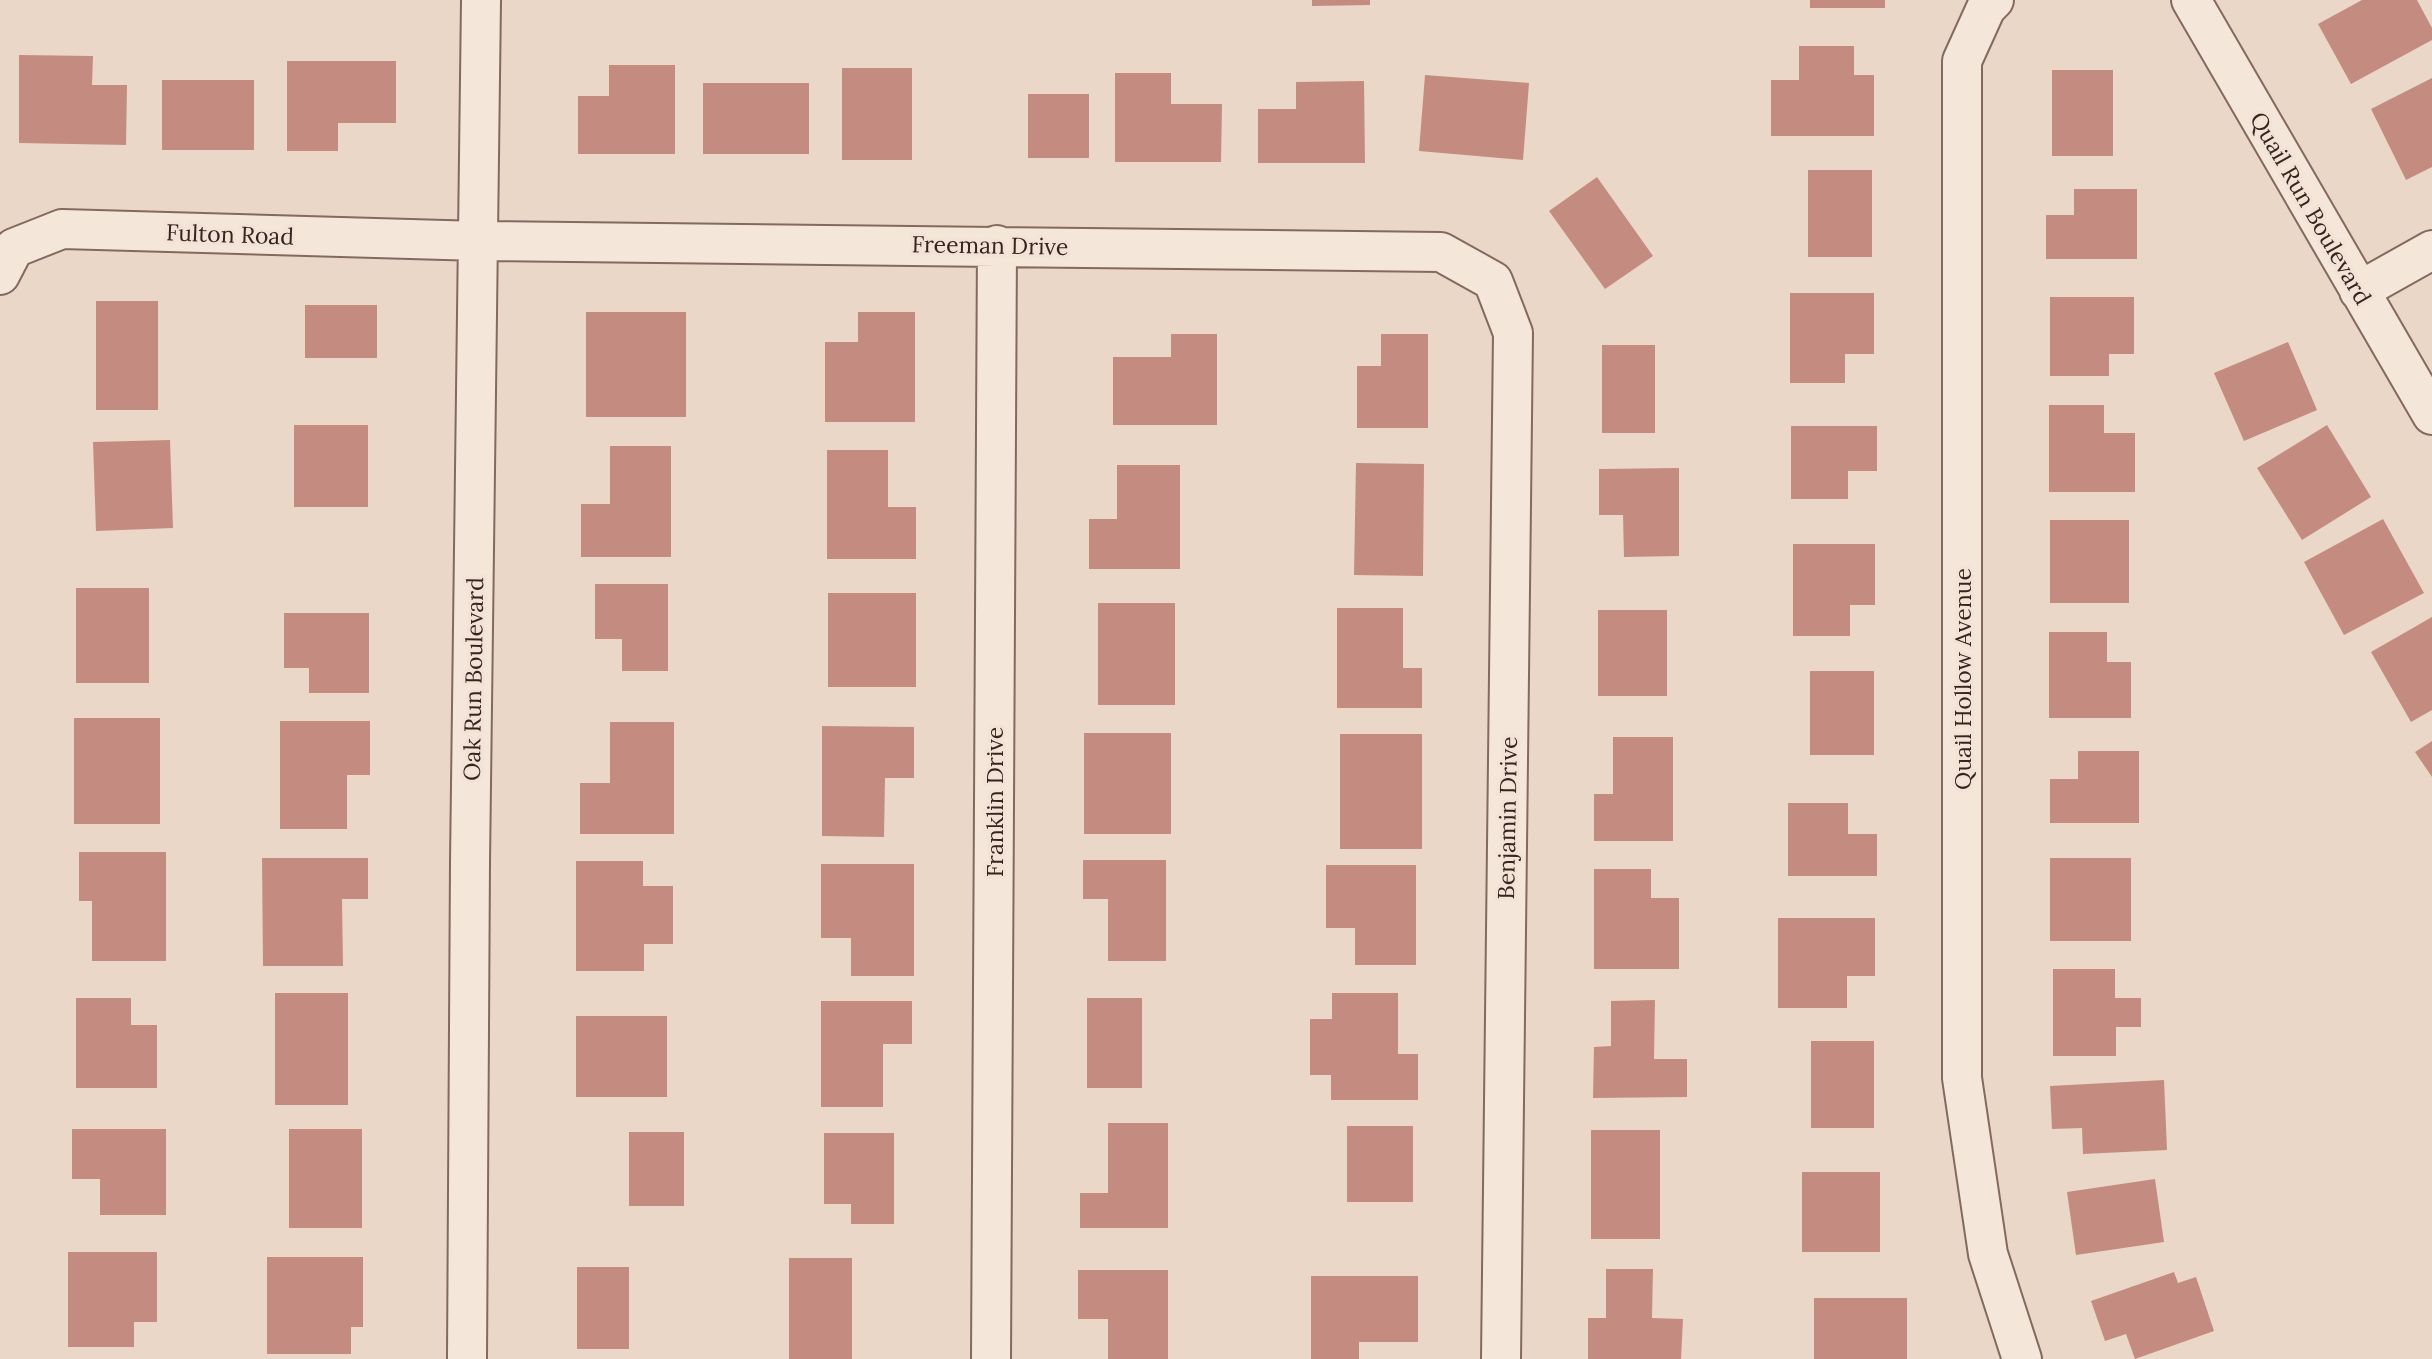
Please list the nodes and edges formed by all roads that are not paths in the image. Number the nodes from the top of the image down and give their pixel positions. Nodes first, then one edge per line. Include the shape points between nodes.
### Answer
1 (481, 0) edge
2 (1994, 0) edge
3 (2191, 0) edge
4 (480, 241) junction
5 (997, 245) junction
6 (2432, 250) edge
7 (0, 275) edge
8 (1493, 281) joint
9 (2360, 291) junction
10 (2432, 415) edge
11 (467, 1359) edge
12 (990, 1359) edge
13 (1501, 1359) edge
14 (2022, 1359) edge

1 - 4 street, Oak Run Boulevard
2 - 14 street, Quail Hollow Avenue via 1962,61 1962,1078 1987,1254
3 - 9 street, Quail Run Boulevard
4 - 5 street, Freeman Drive
4 - 7 street, Fulton Road via 62,229 14,248
4 - 11 street, Oak Run Boulevard
5 - 8 street, Freeman Drive via 1441,252
5 - 12 street, Franklin Drive
6 - 9 street
8 - 13 street, Benjamin Drive via 1513,333
9 - 10 street, Quail Run Boulevard

